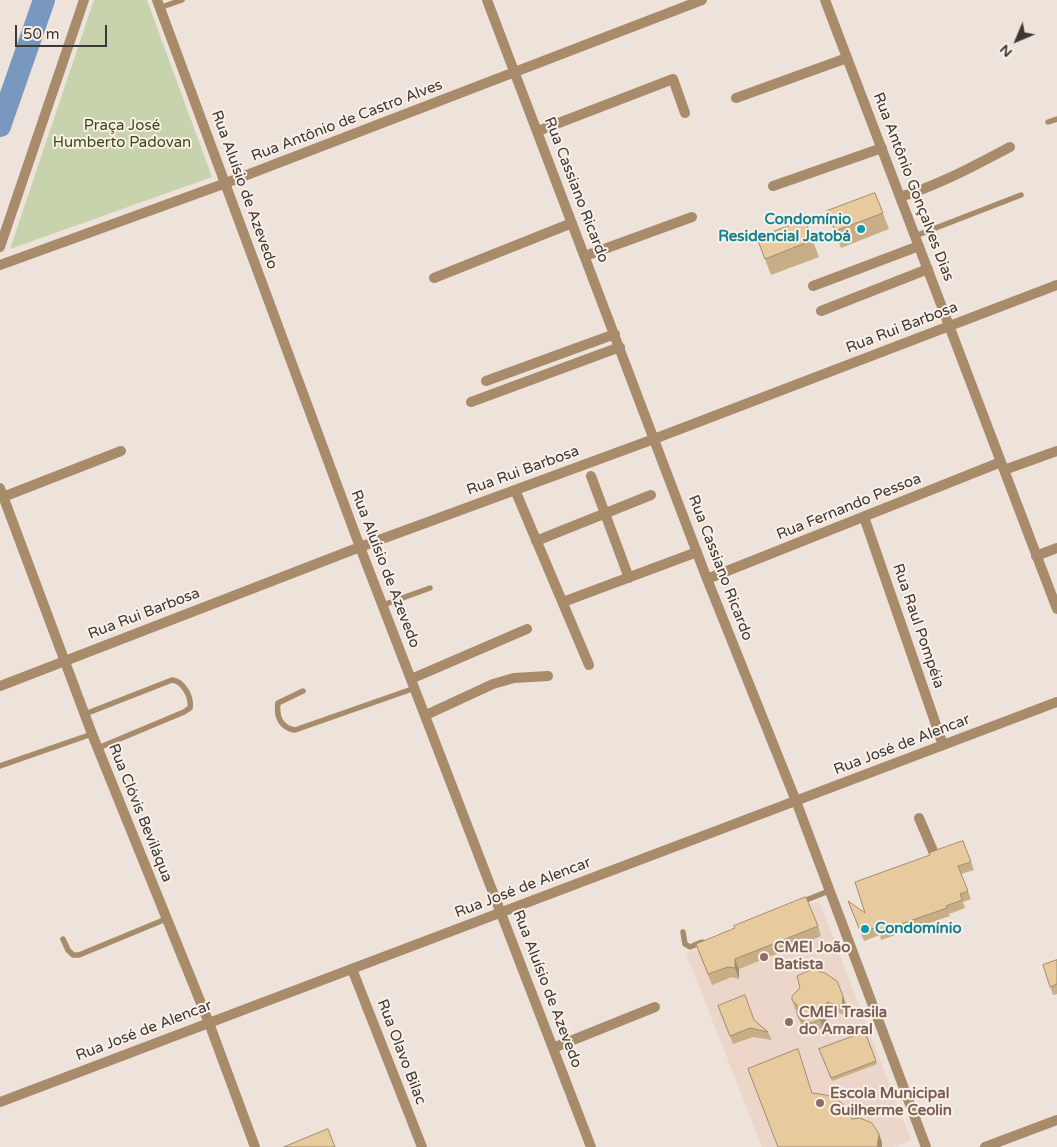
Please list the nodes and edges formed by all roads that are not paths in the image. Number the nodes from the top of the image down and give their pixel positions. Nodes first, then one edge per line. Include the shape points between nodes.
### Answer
1 (84, 0) edge
2 (182, 0) edge
3 (487, 0) edge
4 (702, 0) edge
5 (825, 0) edge
6 (158, 4) edge
7 (847, 58) junction
8 (516, 73) junction
9 (736, 98) dead end
10 (685, 113) dead end
11 (1057, 119) edge
12 (1048, 122) dead end
13 (538, 130) junction
14 (1010, 147) dead end
15 (882, 148) junction
16 (226, 184) junction
17 (773, 186) dead end
18 (1021, 195) dead end
19 (900, 198) junction
20 (692, 217) dead end
21 (572, 223) junction
22 (915, 236) junction
23 (919, 246) junction
24 (0, 247) edge
25 (585, 256) junction
26 (0, 265) edge
27 (928, 269) junction
28 (434, 278) dead end
29 (1057, 285) edge
30 (813, 286) dead end
31 (821, 311) dead end
32 (949, 325) junction
33 (615, 334) junction
34 (620, 347) junction
35 (486, 381) dead end
36 (472, 402) dead end
37 (654, 438) junction
38 (121, 450) dead end
39 (1057, 451) edge
40 (1003, 466) junction
41 (591, 476) dead end
42 (515, 490) junction
43 (2, 493) edge
44 (651, 496) dead end
45 (605, 514) junction
46 (864, 517) junction
47 (536, 541) junction
48 (360, 547) junction
49 (1057, 548) edge
50 (697, 552) junction
51 (1036, 556) junction
52 (629, 578) junction
53 (707, 579) junction
54 (430, 588) dead end
55 (563, 602) junction
56 (383, 605) junction
57 (1057, 609) edge
58 (527, 629) dead end
59 (65, 660) junction
60 (589, 665) dead end
61 (548, 676) dead end
62 (413, 684) junction
63 (0, 686) edge
64 (303, 691) dead end
65 (1057, 702) edge
66 (85, 714) junction
67 (426, 715) junction
68 (92, 734) junction
69 (943, 745) junction
70 (98, 748) junction
71 (0, 766) edge
72 (796, 801) junction
73 (919, 818) dead end
74 (933, 851) edge
75 (829, 891) junction
76 (792, 906) edge
77 (501, 912) junction
78 (166, 919) junction
79 (683, 932) dead end
80 (709, 939) edge
81 (63, 940) dead end
82 (352, 969) junction
83 (655, 1007) dead end
84 (208, 1023) junction
85 (553, 1048) junction
86 (0, 1102) edge
87 (1057, 1120) edge
88 (254, 1147) edge
89 (422, 1147) edge
90 (591, 1147) edge
91 (926, 1147) edge
92 (985, 1147) edge

1 - 24 street
2 - 6 lane
3 - 8 street, Rua Cassiano Ricardo
4 - 8 street, Rua Antônio de Castro Alves
5 - 7 street, Rua Antônio Gonçalves Dias
6 - 16 street, Rua Aluísio de Azevedo
7 - 9 street
7 - 15 street, Rua Antônio Gonçalves Dias
8 - 13 street, Rua Cassiano Ricardo
8 - 16 street, Rua Antônio de Castro Alves
10 - 13 street via 673,79
11 - 12 lane
13 - 21 street, Rua Cassiano Ricardo
14 - 19 street via 956,176
15 - 17 street
15 - 19 street, Rua Antônio Gonçalves Dias
16 - 26 street, Rua Antônio de Castro Alves
16 - 48 street, Rua Aluísio de Azevedo
18 - 22 lane
19 - 22 street, Rua Antônio Gonçalves Dias
20 - 25 street
21 - 25 street, Rua Cassiano Ricardo
21 - 28 street
22 - 23 street, Rua Antônio Gonçalves Dias
23 - 27 street, Rua Antônio Gonçalves Dias
23 - 30 street
25 - 33 street, Rua Cassiano Ricardo
27 - 31 street
27 - 32 street, Rua Antônio Gonçalves Dias
29 - 32 street, Rua Rui Barbosa
32 - 37 street, Rua Rui Barbosa
32 - 40 street, Rua Antônio Gonçalves Dias
33 - 34 street, Rua Cassiano Ricardo
33 - 35 street
34 - 36 street
34 - 37 street, Rua Cassiano Ricardo
37 - 42 street, Rua Rui Barbosa
37 - 50 street, Rua Cassiano Ricardo
38 - 43 street
39 - 40 street, Rua Fernando Pessoa
40 - 46 street, Rua Fernando Pessoa
40 - 51 street, Rua Antônio Gonçalves Dias
41 - 45 street
42 - 47 street
42 - 48 street, Rua Rui Barbosa
43 - 59 street, Rua Clóvis Beviláqua
44 - 45 street
45 - 47 street
45 - 52 street
46 - 53 street, Rua Fernando Pessoa
46 - 69 street, Rua Raul Pompéia
47 - 55 street
48 - 56 street, Rua Aluísio de Azevedo
48 - 59 street, Rua Rui Barbosa
49 - 51 street
50 - 52 street
50 - 53 street, Rua Cassiano Ricardo
51 - 57 street, Rua Antônio Gonçalves Dias
52 - 55 street
53 - 72 street, Rua Cassiano Ricardo
54 - 56 lane
55 - 60 street
56 - 62 street, Rua Aluísio de Azevedo
58 - 62 street
59 - 63 street, Rua Rui Barbosa
59 - 66 street, Rua Clóvis Beviláqua
61 - 67 street via 514,678 492,684
62 - 64 lane via 295,730 287,729 277,711 278,703
62 - 67 street, Rua Aluísio de Azevedo
65 - 69 street, Rua José de Alencar
66 - 68 street, Rua Clóvis Beviláqua
66 - 70 lane via 172,680 182,684 191,704 184,712
67 - 77 street, Rua Aluísio de Azevedo
68 - 70 street, Rua Clóvis Beviláqua
68 - 71 lane
69 - 72 street, Rua José de Alencar
70 - 78 street, Rua Clóvis Beviláqua
72 - 75 street, Rua Cassiano Ricardo
72 - 77 street, Rua José de Alencar
73 - 74 street
75 - 76 lane
75 - 91 street, Rua Cassiano Ricardo
77 - 82 street, Rua José de Alencar
77 - 85 street, Rua Aluísio de Azevedo
78 - 81 lane via 79,954 68,950
78 - 84 street, Rua Clóvis Beviláqua
79 - 80 lane via 685,944 690,947
82 - 84 street, Rua José de Alencar
82 - 89 street, Rua Olavo Bilac
83 - 85 street
84 - 86 street, Rua José de Alencar
84 - 88 street, Rua Clóvis Beviláqua
85 - 90 street, Rua Aluísio de Azevedo
87 - 92 street

